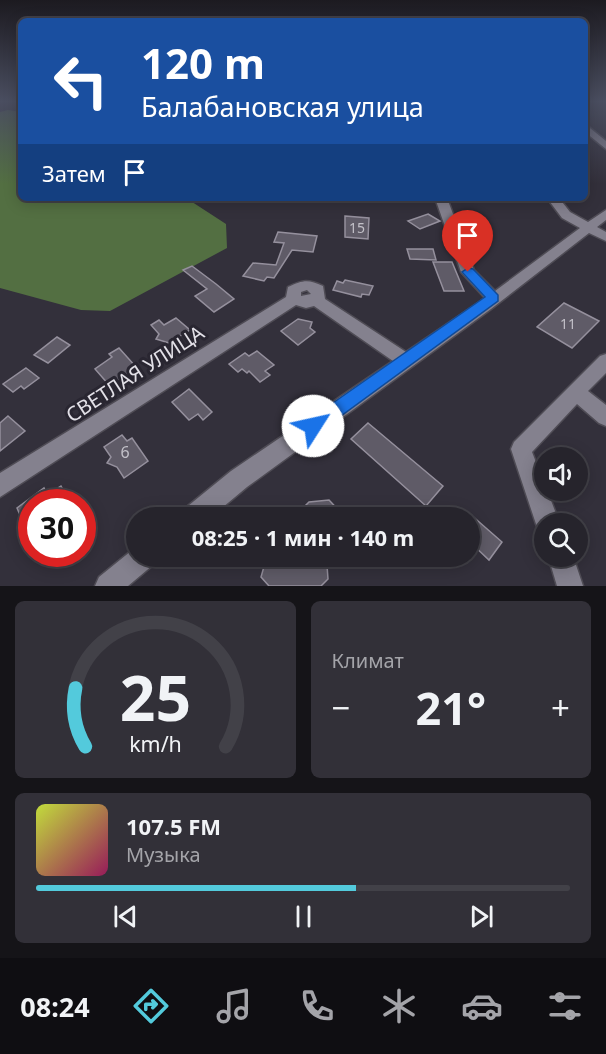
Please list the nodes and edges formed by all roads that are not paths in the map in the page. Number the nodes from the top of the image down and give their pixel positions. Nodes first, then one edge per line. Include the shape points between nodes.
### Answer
1 (588, 130) edge
2 (606, 146) edge
3 (442, 201) edge
4 (555, 201) edge
5 (606, 214) edge
6 (588, 227) junction
7 (606, 237) edge
8 (490, 301) junction
9 (406, 361) junction
10 (606, 361) edge
11 (577, 393) junction
12 (606, 417) edge
13 (0, 486) edge
14 (205, 507) edge
15 (544, 513) edge
16 (131, 567) edge
17 (564, 567) edge
18 (108, 586) edge
19 (570, 586) edge

1 - 2 street
3 - 8 street via 468,272
4 - 6 street via 566,215
5 - 6 street
6 - 7 street
6 - 8 street
8 - 9 street
9 - 13 street, СВЕТЛАЯ УЛИЦА via 316,300 306,303 294,299
9 - 14 street
10 - 11 street
11 - 12 street
11 - 15 street via 521,449
16 - 18 street
17 - 19 street

